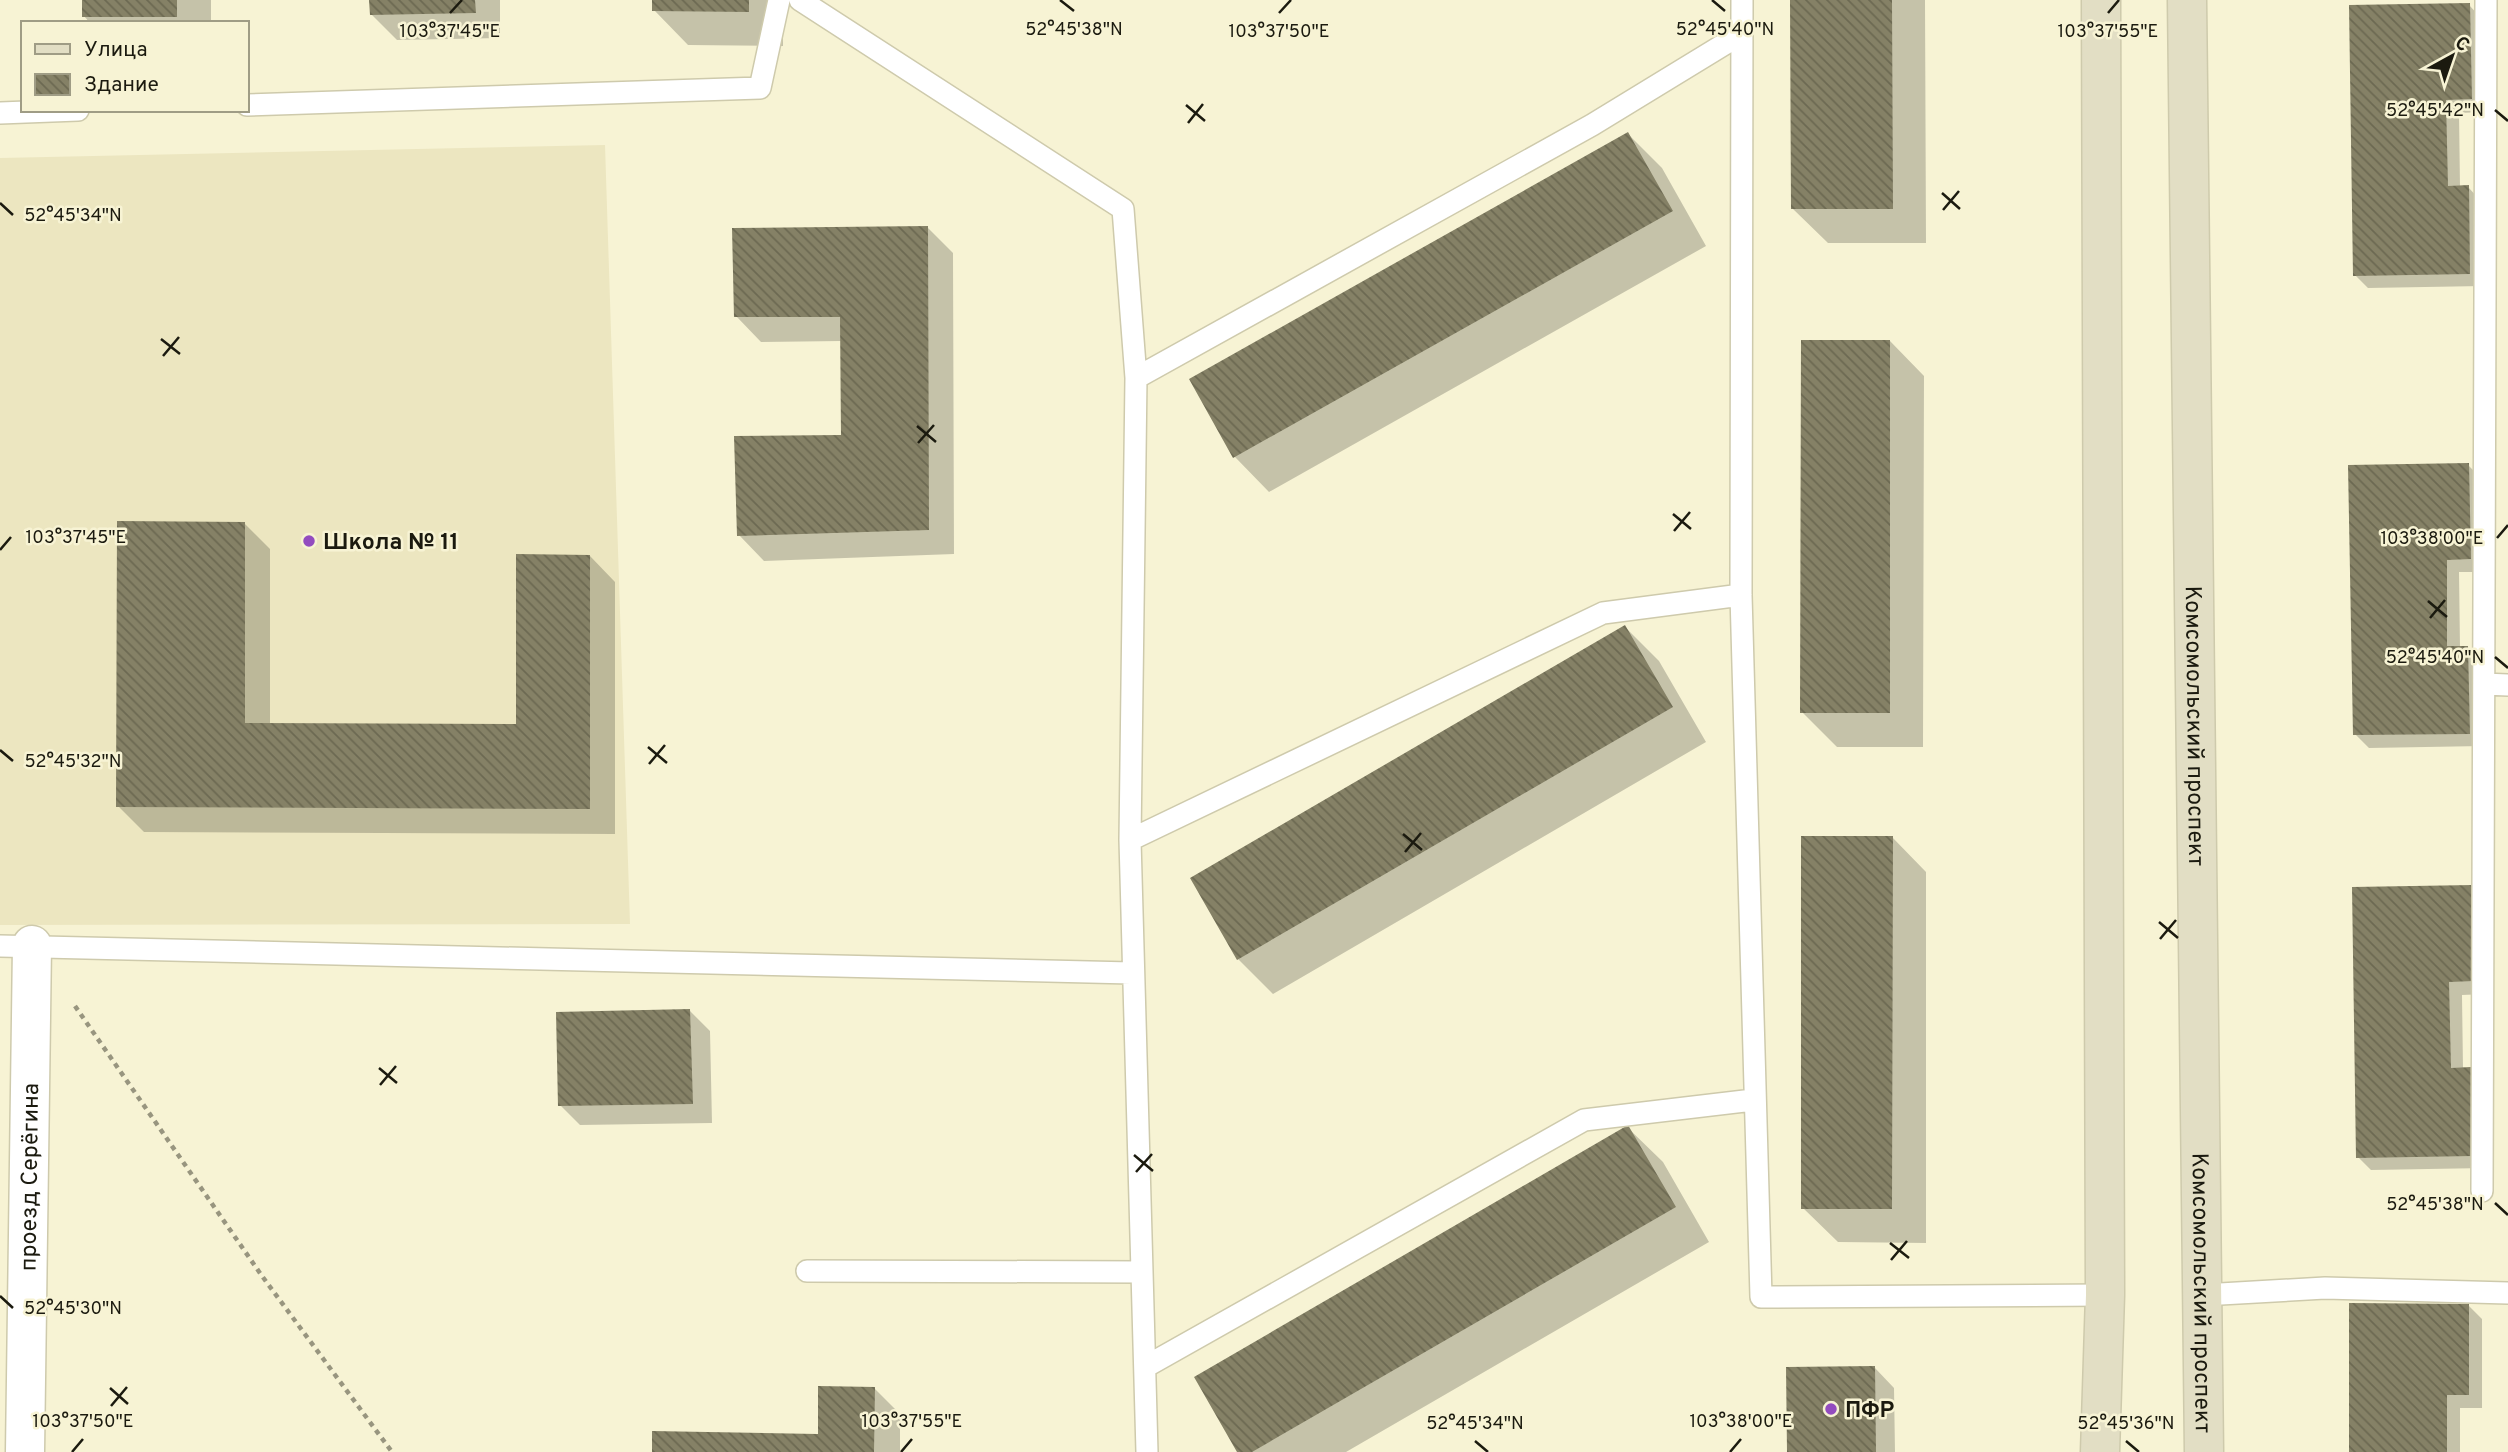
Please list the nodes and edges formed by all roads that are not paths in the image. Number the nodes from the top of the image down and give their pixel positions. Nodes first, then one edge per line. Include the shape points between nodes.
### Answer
1 (779, 0) edge
2 (800, 0) edge
3 (1742, 0) edge
4 (2101, 0) edge
5 (2187, 0) edge
6 (2486, 0) edge
7 (1741, 34) junction
8 (248, 105) edge
9 (26, 112) edge
10 (0, 113) edge
11 (1136, 378) junction
12 (1741, 595) junction
13 (2484, 684) junction
14 (2508, 685) edge
15 (1130, 840) junction
16 (16, 946) edge
17 (1131, 973) junction
18 (1754, 1100) junction
19 (2482, 1191) dead end
20 (807, 1271) dead end
21 (1142, 1272) junction
22 (2508, 1293) edge
23 (2105, 1295) junction
24 (2203, 1295) junction
25 (1145, 1367) junction
26 (25, 1452) edge
27 (1147, 1452) edge
28 (2100, 1452) edge
29 (2204, 1452) edge

1 - 8 lane via 760,88
2 - 11 lane via 1123,208
3 - 7 lane
4 - 23 main road
5 - 24 main road, Комсомольский проспект
6 - 13 lane
7 - 11 lane via 1592,125
7 - 12 lane
9 - 10 lane
11 - 15 lane
12 - 15 lane via 1603,612
12 - 18 lane
13 - 14 lane
13 - 19 lane
15 - 17 lane
16 - 17 lane
16 - 26 street, проезд Серёгина
17 - 21 lane
18 - 23 lane via 1760,1297
18 - 25 lane via 1584,1121
20 - 21 lane
21 - 25 lane
22 - 24 lane via 2325,1288
23 - 28 main road
24 - 29 main road, Комсомольский проспект
25 - 27 lane

